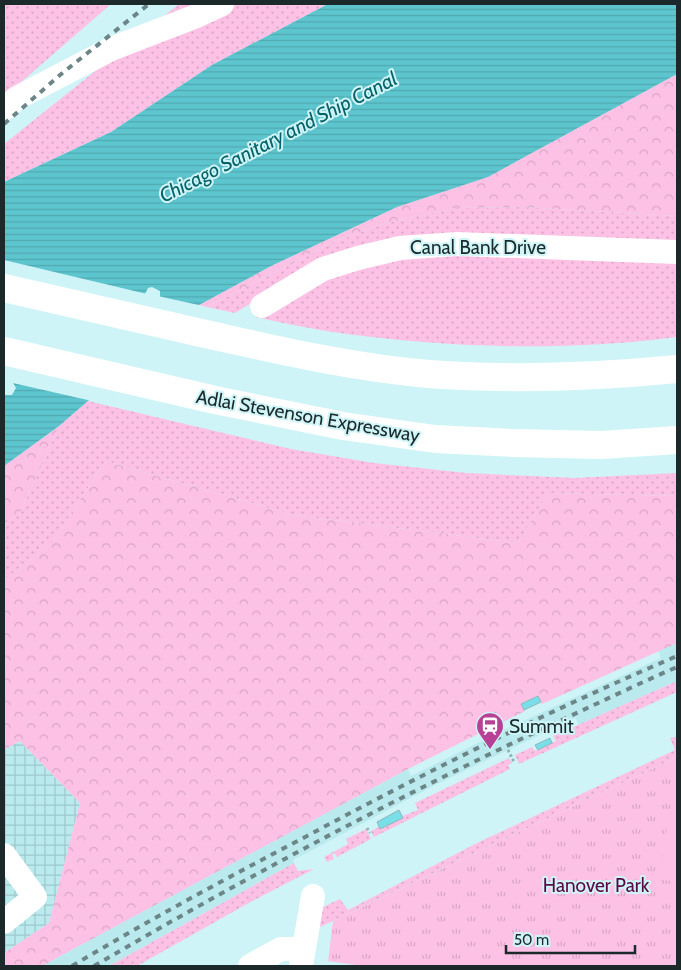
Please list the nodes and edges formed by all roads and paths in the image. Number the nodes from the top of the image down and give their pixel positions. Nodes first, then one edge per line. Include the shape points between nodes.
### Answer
1 (222, 4) edge
2 (4, 109) edge
3 (677, 252) edge
4 (4, 288) edge
5 (262, 306) dead end
6 (4, 351) edge
7 (677, 369) edge
8 (677, 440) edge
9 (508, 750) dead end
10 (514, 762) dead end
11 (367, 828) dead end
12 (370, 833) dead end
13 (4, 855) edge
14 (313, 896) dead end
15 (4, 922) edge
16 (303, 958) edge
17 (250, 966) edge

1 - 2 street via 110,49 17,98
3 - 5 street, Canal Bank Drive via 457,244 400,248 323,269
4 - 7 highway via 290,353 428,374 569,376
6 - 8 highway, Adlai Stevenson Expressway via 343,426 435,438 514,443 601,445
9 - 10 path
11 - 12 path
13 - 15 street via 35,897
14 - 16 street
16 - 17 street via 281,949

